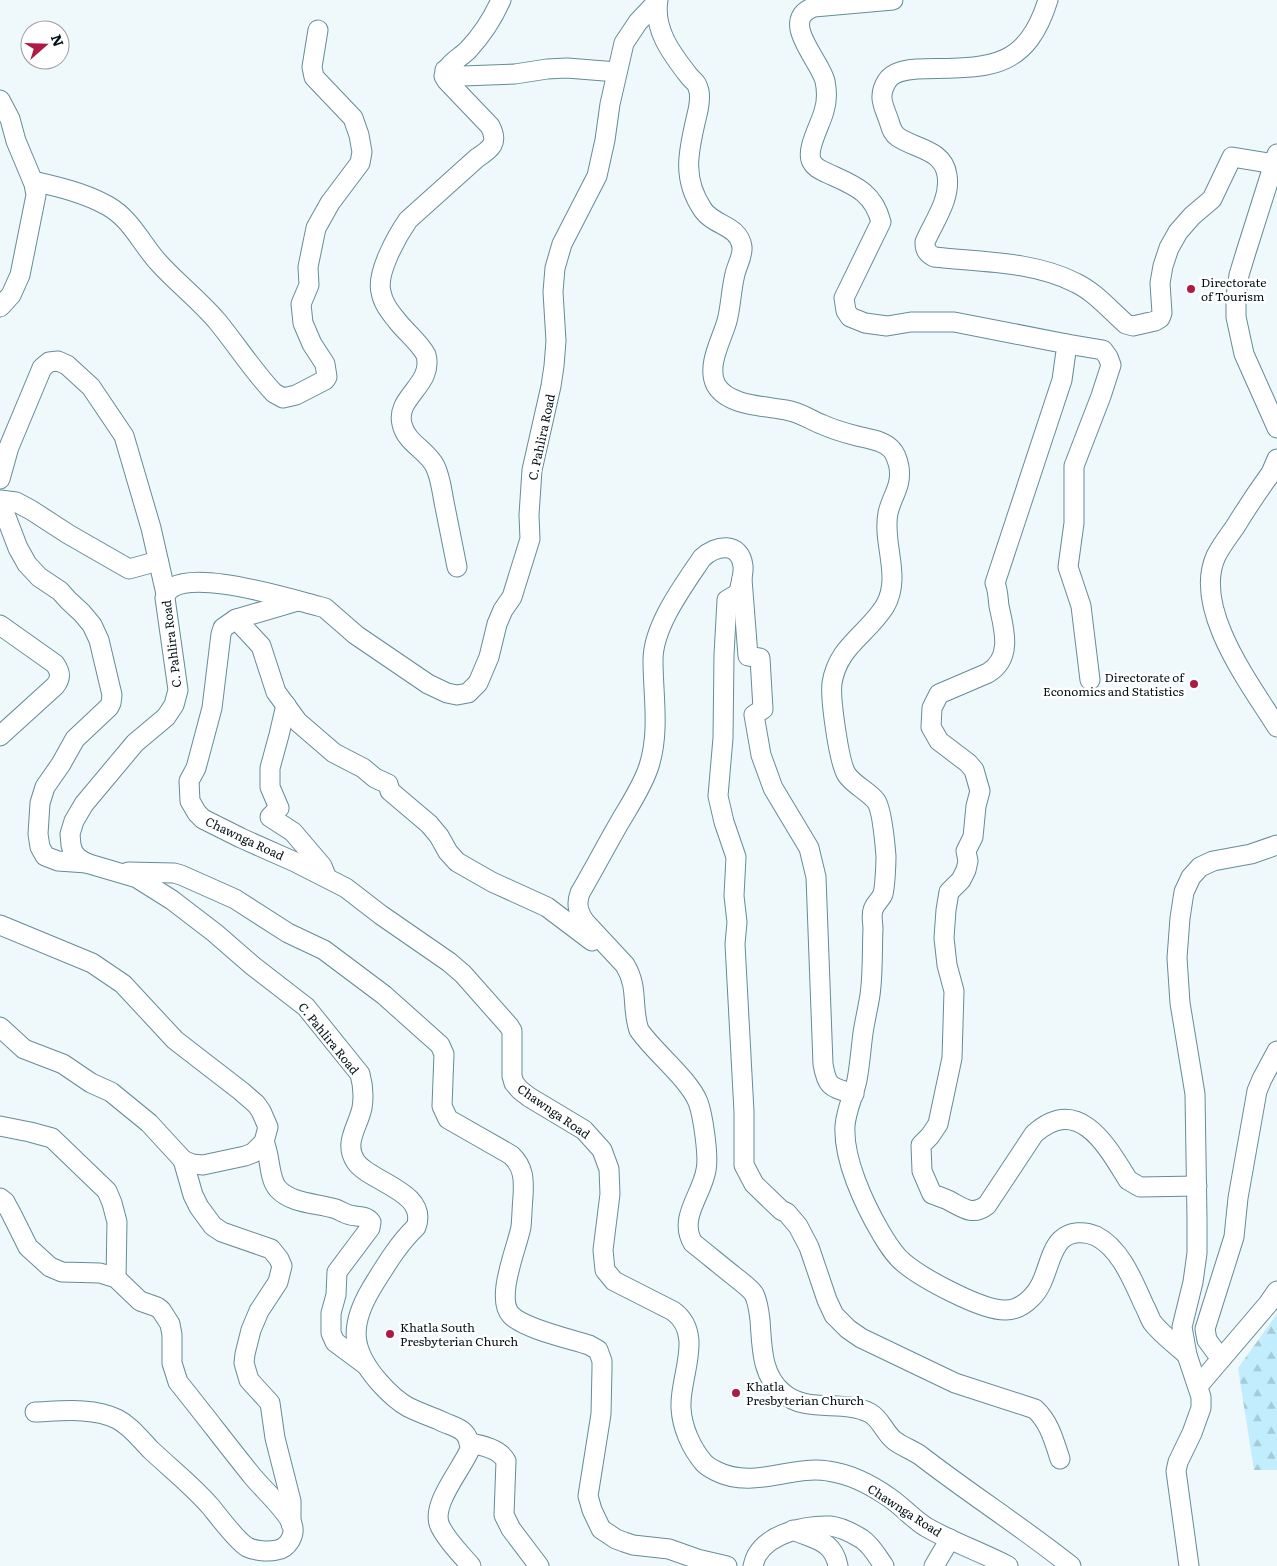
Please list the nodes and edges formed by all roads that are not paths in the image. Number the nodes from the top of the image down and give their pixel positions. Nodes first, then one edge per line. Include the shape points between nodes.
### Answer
1 (502, 0) edge
2 (892, 0) edge
3 (1048, 0) edge
4 (657, 1) edge
5 (318, 30) dead end
6 (445, 70) junction
7 (618, 72) junction
8 (3, 115) edge
9 (1275, 159) edge
10 (33, 181) junction
11 (0, 307) edge
12 (1067, 344) junction
13 (1277, 428) edge
14 (1277, 459) edge
15 (0, 480) edge
16 (0, 501) edge
17 (158, 561) junction
18 (457, 567) dead end
19 (742, 578) junction
20 (166, 594) junction
21 (299, 601) junction
22 (236, 619) junction
23 (0, 625) edge
24 (1090, 680) dead end
25 (286, 705) junction
26 (1277, 726) edge
27 (0, 736) edge
28 (1277, 845) edge
29 (87, 863) junction
30 (120, 872) junction
31 (327, 878) junction
32 (0, 925) edge
33 (618, 958) junction
34 (0, 1027) edge
35 (1277, 1050) edge
36 (854, 1094) junction
37 (0, 1126) edge
38 (264, 1142) junction
39 (183, 1160) junction
40 (1197, 1186) junction
41 (0, 1198) edge
42 (116, 1278) junction
43 (1277, 1291) edge
44 (1187, 1355) junction
45 (1221, 1359) junction
46 (367, 1366) junction
47 (1198, 1386) junction
48 (35, 1412) dead end
49 (469, 1443) junction
50 (1060, 1459) dead end
51 (292, 1524) junction
52 (792, 1530) junction
53 (950, 1539) junction
54 (471, 1566) edge
55 (539, 1566) edge
56 (727, 1566) edge
57 (753, 1566) edge
58 (838, 1566) edge
59 (884, 1566) edge
60 (934, 1566) edge
61 (1008, 1566) edge
62 (1071, 1566) edge
63 (1189, 1566) edge

1 - 6 street via 492,20
2 - 12 street via 814,7 805,10 800,18 803,38 822,71 826,88 825,111 810,159 818,169 853,185 868,196 879,212 881,222 844,298 846,311 857,320 887,326 911,322 954,322
3 - 9 street via 1032,37 1006,59 982,66 908,70 886,82 882,103 894,133 930,151 944,165 947,173 944,201 925,242 928,253 934,257 1046,272 1076,283 1126,324 1155,322 1162,313 1160,283 1169,248 1192,216 1212,199 1232,157
4 - 7 street, C. Pahlira Road via 627,37
4 - 36 street via 656,18 663,38 698,86 700,100 687,170 692,188 705,214 719,224 731,227 740,239 743,252 735,272 726,323 716,354 713,370 716,385 727,396 756,407 788,410 882,443 892,450 899,470 898,488 888,515 892,568 890,596 883,609 842,656 835,669 831,697 845,773 877,802 882,813 886,857 883,894 873,909 871,992
5 - 10 street via 312,66 314,77 353,118 362,152 360,163 316,228 308,267 309,285 301,304 312,344 328,373 325,380 289,398 274,393 216,320 165,270 120,215 83,194
6 - 7 street via 464,76 567,68
6 - 18 street via 447,81 494,132 493,143 489,151 408,220 387,259 380,285 387,307 426,355 426,373 408,398 402,411 402,424 408,437 436,467
7 - 21 street, C. Pahlira Road via 597,176 562,244 555,268 554,366 532,470 530,539 512,597 496,624 489,657 478,683 463,695 447,693 428,684 376,648 325,608
8 - 10 street
9 - 13 street via 1239,275 1236,317 1244,354
10 - 11 street via 36,195 20,275 11,295
12 - 24 street via 1103,350 1111,365 1074,466 1074,523 1068,567 1081,606
12 - 40 street via 1062,380 995,583 1004,635 1003,657 996,669 939,694 930,718 939,741 974,770 980,791 973,837 966,851 966,870 949,892 946,910 944,938 954,991 952,1058 938,1124 921,1145 922,1172 932,1194 962,1208 980,1210 987,1205 1034,1134 1056,1122 1077,1121 1102,1140 1133,1184 1140,1187
14 - 26 street via 1216,557 1211,596 1223,636
15 - 17 street via 8,447 42,368 49,362 67,365 91,387 124,436
16 - 17 street via 16,502 129,569
16 - 29 street via 27,564 39,577 60,590 82,613 99,640 112,703 71,744 45,787 39,813 38,842 44,856 58,862
17 - 20 street
19 - 33 street via 744,568 738,554 723,547 708,552 670,606 658,636 653,658 655,732 649,765 578,900 584,922
19 - 36 street via 748,656 760,658 763,709 754,714 762,755 773,788 809,848 816,877 826,1078 833,1088
19 - 50 street via 739,593 727,600 718,796 736,865 734,896 744,1112 743,1160 746,1171 754,1184 798,1226 809,1247 830,1307 840,1322 861,1338 955,1383 1035,1410 1050,1430
20 - 21 street, C. Pahlira Road via 179,584 207,583 236,586
20 - 29 street, C. Pahlira Road via 177,699 166,717 135,743 95,790 74,821 71,845 78,858
21 - 22 street
22 - 25 street via 261,646 276,692
22 - 31 street, Chawnga Road via 223,628 221,634 214,697 190,781 190,801 202,819
23 - 27 street via 56,664 60,676 55,686
25 - 31 street via 270,768 270,787 279,808 270,817 293,832 322,866
25 - 33 street via 298,722 327,748 388,784 390,791 429,824 457,862 546,907
28 - 40 street via 1200,867 1190,877 1184,892 1178,967 1180,1003 1195,1094
29 - 30 street, C. Pahlira Road
30 - 46 street, C. Pahlira Road via 137,878 172,900 306,1007 360,1074 363,1094 350,1142 353,1156 361,1167 406,1195 418,1217 416,1227 377,1276 360,1308 357,1341
30 - 56 street via 174,873 235,899 324,950 384,995 440,1045 444,1054 442,1106 448,1119 517,1161 523,1173 521,1223 510,1268 506,1307 524,1324 594,1347 600,1355 603,1382 588,1496 601,1529 624,1542 670,1549
31 - 53 street, Chawnga Road via 353,893 462,974 512,1031 514,1083 524,1094 584,1130 602,1150 609,1169 610,1194 603,1258 605,1270 614,1281 673,1311 682,1320 689,1346 681,1399 682,1416 686,1433 704,1464 722,1474 746,1478 811,1470 850,1477 885,1494 921,1524
32 - 38 street via 92,963 123,984 175,1040 256,1104 268,1127
33 - 62 street via 633,981 639,1030 693,1092 700,1109 708,1161 690,1213 689,1236 693,1243 753,1293 765,1366 774,1384 794,1401 855,1408 872,1414 896,1442 917,1453
34 - 39 street via 24,1049 63,1064 111,1092 149,1123
35 - 45 street via 1257,1091 1234,1237 1205,1329 1207,1340
36 - 44 street via 845,1127 851,1166 868,1210 900,1260 930,1280 969,1299 1004,1310 1028,1302 1037,1292 1063,1238 1074,1233 1093,1234 1122,1260 1152,1322
37 - 42 street via 52,1138 107,1191 117,1222
38 - 39 street via 245,1156 202,1165
38 - 46 street via 268,1148 273,1181 284,1194 308,1204 365,1217 371,1222 370,1228 337,1272 331,1320 335,1342
39 - 51 street via 193,1195 213,1226 271,1250 282,1266 278,1282 251,1330 244,1363 249,1380 267,1398 272,1410 275,1438 291,1501
40 - 44 street via 1197,1253 1182,1327
41 - 42 street via 28,1247 50,1267 62,1272 100,1273
42 - 51 street via 140,1301 157,1307 166,1316 172,1335 172,1363 178,1382
43 - 45 street
44 - 47 street
45 - 47 street
46 - 49 street, C. Pahlira Road via 406,1406 460,1429
47 - 63 street via 1201,1408 1176,1471
48 - 51 street via 87,1412 118,1419 208,1504 246,1546 256,1550 280,1550 290,1541
49 - 54 street via 467,1456 438,1514 443,1532
49 - 55 street via 483,1445 503,1455 506,1461 504,1515
52 - 57 street via 769,1543 757,1555
52 - 58 street via 830,1547
52 - 59 street via 831,1526 842,1529 871,1546
53 - 60 street
53 - 61 street, Chawnga Road

